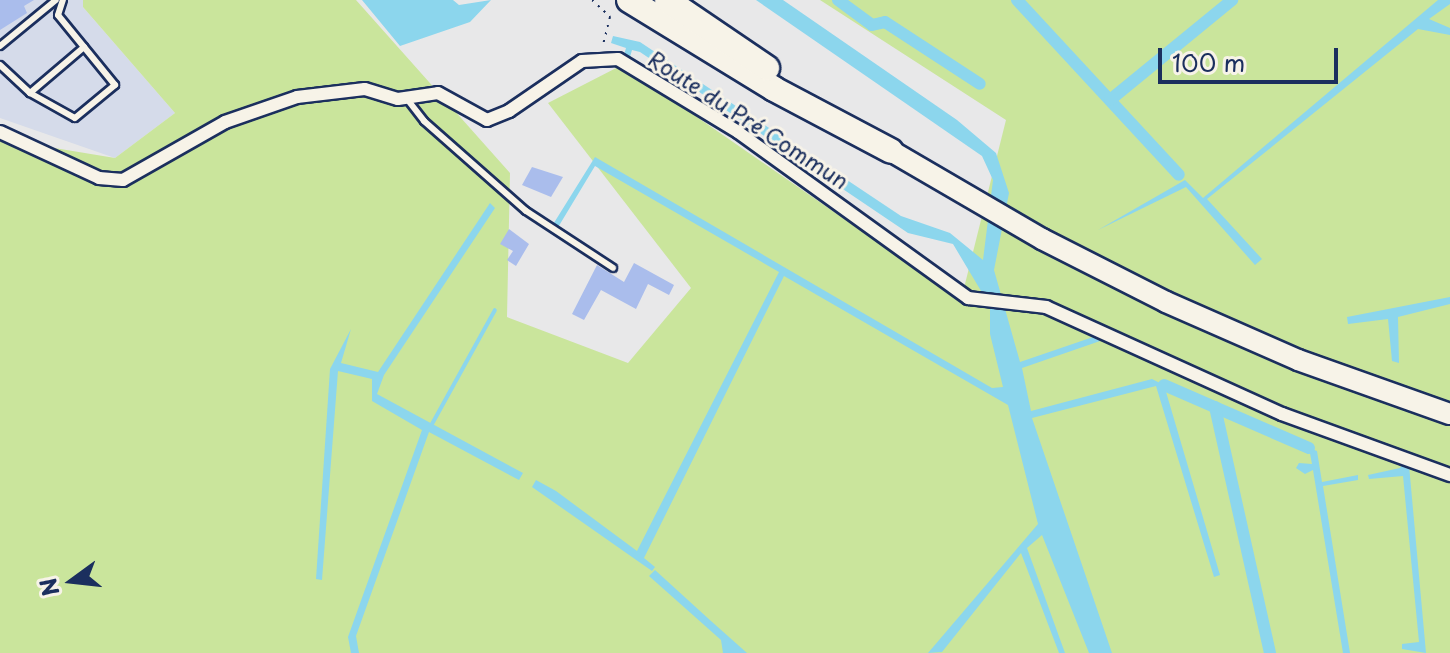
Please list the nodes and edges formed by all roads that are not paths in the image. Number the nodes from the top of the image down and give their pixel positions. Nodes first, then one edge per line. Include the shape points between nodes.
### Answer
1 (56, 0) edge
2 (63, 0) edge
3 (629, 0) edge
4 (667, 0) edge
5 (0, 46) edge
6 (84, 47) junction
7 (0, 65) edge
8 (30, 93) junction
9 (407, 99) junction
10 (0, 132) edge
11 (891, 151) junction
12 (613, 268) dead end
13 (1450, 414) edge
14 (1450, 475) edge

1 - 5 lane
2 - 6 lane via 58,15
3 - 11 highway via 774,89
4 - 11 highway
6 - 8 lane
6 - 8 lane via 115,85 75,118
7 - 8 lane
9 - 10 street via 365,89 339,90 267,105 225,122 123,180 99,178
9 - 12 lane via 424,121 526,211
9 - 14 street, Route du Pré Commun via 438,93 474,115 498,118 570,67 601,56 618,59 675,90 978,301 1046,307 1282,414
11 - 13 main road via 1042,239 1230,332

